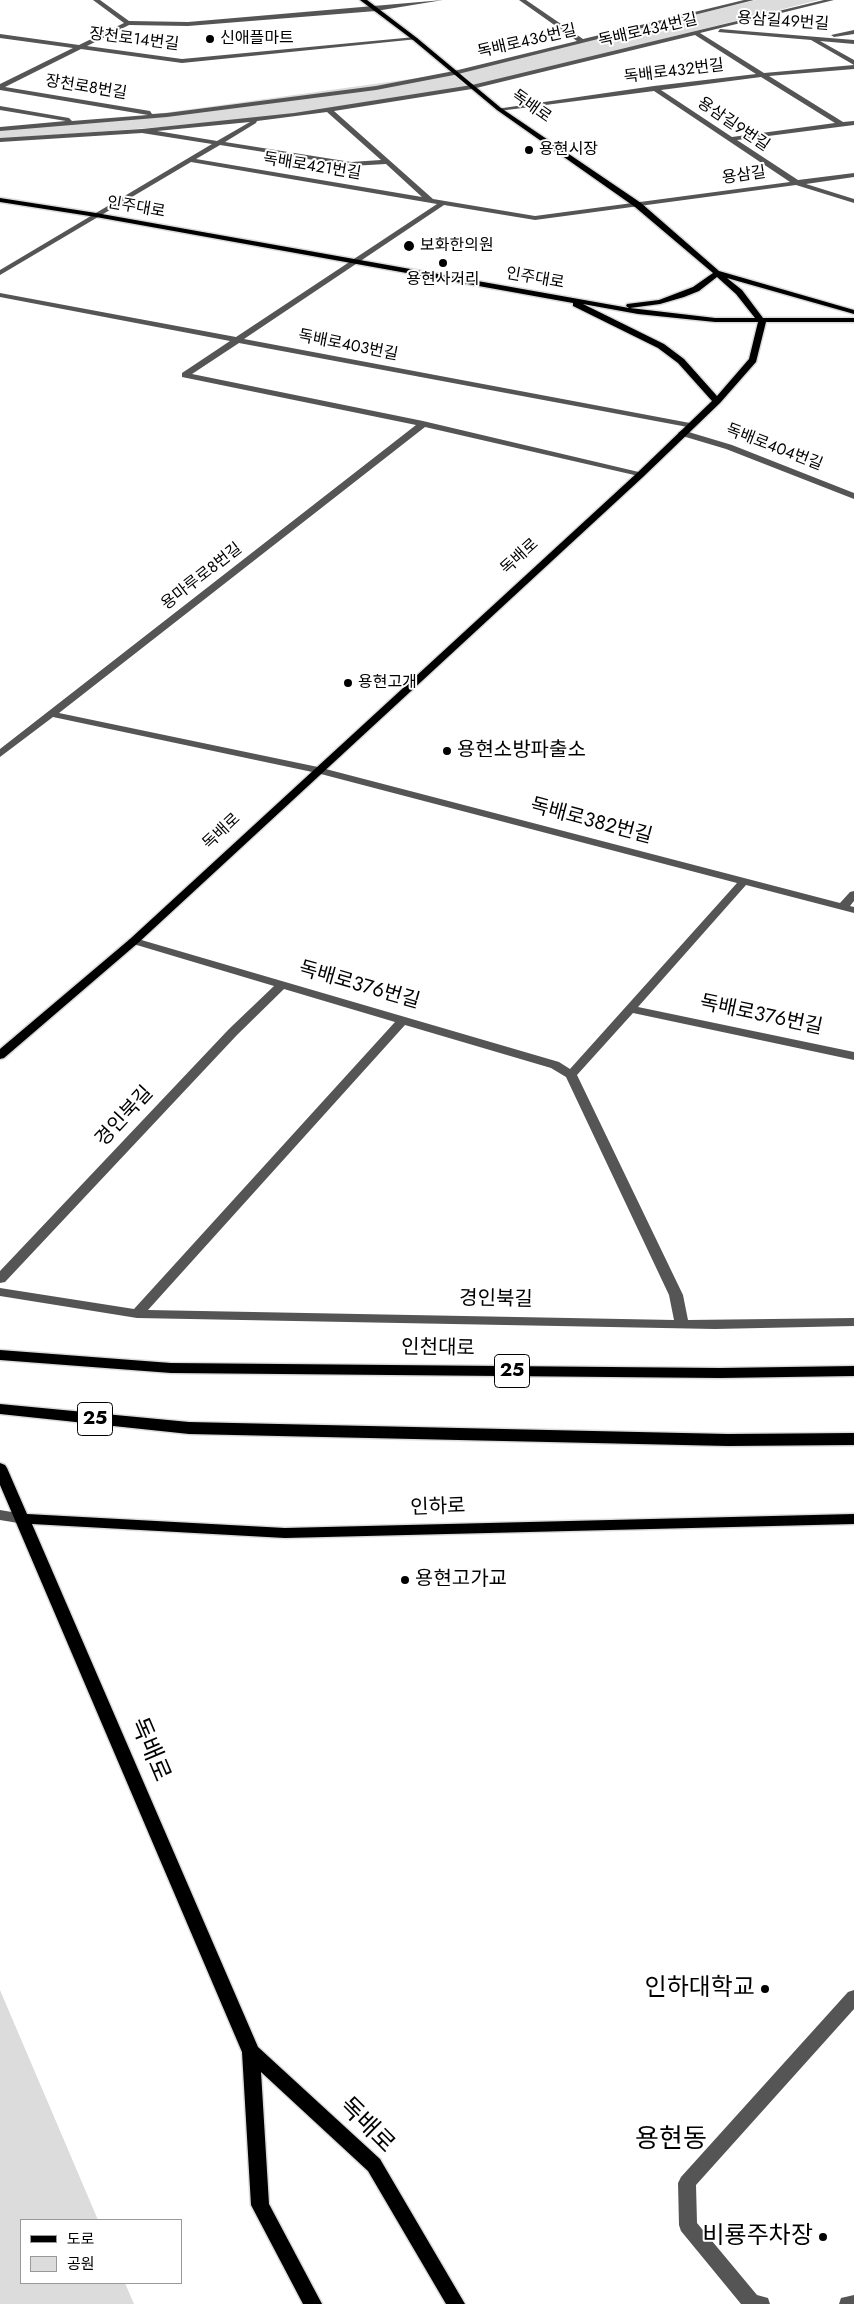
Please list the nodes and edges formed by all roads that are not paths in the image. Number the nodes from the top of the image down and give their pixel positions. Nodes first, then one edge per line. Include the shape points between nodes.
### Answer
1 (96, 0) edge
2 (363, 0) edge
3 (440, 0) edge
4 (522, 0) edge
5 (751, 0) edge
6 (831, 0) edge
7 (376, 9) junction
8 (128, 23) junction
9 (710, 30) junction
10 (854, 32) edge
11 (697, 34) junction
12 (0, 36) edge
13 (812, 38) junction
14 (415, 39) junction
15 (583, 42) junction
16 (854, 42) edge
17 (79, 47) junction
18 (854, 65) edge
19 (454, 73) junction
20 (763, 75) junction
21 (472, 87) junction
22 (0, 88) edge
23 (654, 88) junction
24 (0, 108) edge
25 (499, 109) junction
26 (330, 110) junction
27 (167, 116) junction
28 (257, 120) junction
29 (90, 123) junction
30 (854, 123) edge
31 (842, 125) junction
32 (0, 129) edge
33 (142, 131) junction
34 (728, 139) junction
35 (0, 140) edge
36 (218, 143) junction
37 (189, 160) junction
38 (387, 162) junction
39 (854, 175) edge
40 (797, 183) junction
41 (0, 200) edge
42 (430, 200) junction
43 (854, 201) edge
44 (442, 204) junction
45 (638, 205) junction
46 (96, 215) junction
47 (356, 262) junction
48 (0, 273) edge
49 (718, 273) junction
50 (0, 295) edge
51 (565, 299) junction
52 (615, 308) junction
53 (854, 312) edge
54 (854, 320) edge
55 (762, 322) junction
56 (235, 340) junction
57 (717, 401) junction
58 (422, 424) junction
59 (686, 430) junction
60 (640, 474) junction
61 (854, 496) edge
62 (52, 714) junction
63 (0, 754) edge
64 (318, 770) junction
65 (744, 881) junction
66 (854, 894) edge
67 (849, 908) edge
68 (134, 941) junction
69 (282, 984) junction
70 (630, 1009) junction
71 (403, 1020) junction
72 (0, 1055) edge
73 (854, 1056) edge
74 (571, 1075) junction
75 (0, 1279) edge
76 (0, 1292) edge
77 (137, 1314) junction
78 (854, 1322) edge
79 (682, 1324) junction
80 (0, 1355) edge
81 (854, 1371) edge
82 (0, 1409) edge
83 (854, 1439) edge
84 (0, 1468) edge
85 (0, 1515) edge
86 (854, 1519) edge
87 (24, 1520) junction
88 (854, 1997) edge
89 (251, 2052) junction
90 (854, 2303) edge
91 (312, 2304) edge
92 (456, 2304) edge
93 (761, 2304) edge
94 (848, 2304) edge

1 - 8 street
2 - 7 main road, 독배로
3 - 7 street
4 - 15 street
5 - 15 street, 독배로436번길
6 - 9 street, 독배로434번길
7 - 8 street via 210,23
7 - 14 main road, 독배로
8 - 17 street
9 - 11 street, 독배로434번길
9 - 13 street, 용삼길49번길
10 - 13 street
11 - 20 street
11 - 21 street, 독배로434번길
12 - 17 street, 장천로14번길
13 - 16 street, 용삼길49번길
13 - 18 street
14 - 17 street, 장천로14번길 via 182,61
14 - 19 main road, 독배로
15 - 19 street, 독배로436번길
17 - 22 street
18 - 20 street, 독배로432번길
19 - 21 main road, 독배로
19 - 27 street, 독배로436번길 via 314,98
20 - 23 street, 독배로432번길
20 - 31 street
21 - 25 main road, 독배로
21 - 26 street
22 - 27 street, 장천로8번길
23 - 25 street, 독배로432번길
23 - 34 street, 용삼길9번길
24 - 29 street
25 - 45 main road, 독배로
26 - 28 street
26 - 38 street
27 - 29 street
28 - 33 street
28 - 36 street, 인주대로
29 - 32 street
30 - 31 street
31 - 34 street
33 - 35 street
33 - 36 street
34 - 40 street, 용삼길9번길
36 - 37 street, 인주대로
36 - 38 street via 351,164
37 - 42 street, 독배로421번길
37 - 46 street, 인주대로
38 - 42 street, 독배로421번길
39 - 40 street, 용삼길
40 - 43 street
40 - 45 street, 용삼길
41 - 46 main road, 인주대로
42 - 44 street, 독배로421번길
44 - 45 street, 독배로421번길 via 535,218
44 - 47 street
45 - 49 main road, 독배로
46 - 47 main road, 인주대로
46 - 48 street
47 - 51 main road, 인주대로
47 - 56 street
49 - 52 main road via 696,288 660,302
49 - 53 main road
49 - 55 main road, 독배로 via 740,292
50 - 56 street, 독배로403번길
51 - 52 main road, 인주대로
51 - 57 main road via 661,346 681,361
52 - 55 main road, 인주대로
54 - 55 main road, 인주대로
55 - 57 main road, 독배로 via 753,360
56 - 58 street via 186,374
56 - 59 street, 독배로403번길
57 - 59 main road, 독배로
58 - 60 street
58 - 62 street, 용마루로8번길
59 - 60 main road, 독배로
59 - 61 street, 독배로404번길
60 - 64 main road, 독배로
62 - 63 street, 용마루로8번길
62 - 64 street, 독배로382번길
64 - 65 street, 독배로382번길
64 - 68 main road, 독배로
65 - 67 street, 독배로382번길
65 - 70 street
66 - 67 street
68 - 69 street, 독배로376번길
68 - 72 main road, 독배로
69 - 71 street, 독배로376번길
69 - 75 street, 경인북길
70 - 73 street, 독배로376번길
70 - 74 street
71 - 74 street, 독배로376번길 via 555,1065
71 - 77 street
74 - 79 street via 676,1295
76 - 77 street, 경인북길
77 - 79 street, 경인북길
78 - 79 street, 경인북길
80 - 81 highway, 인천대로 / 25 via 171,1368
82 - 83 highway, 25 via 189,1428 728,1440
84 - 87 main road, 독배로
85 - 87 street
86 - 87 main road, 인하로 via 286,1532
87 - 89 main road, 독배로
88 - 93 street via 687,2182 688,2225 751,2302
89 - 91 main road, 독배로 via 260,2205
89 - 92 main road, 독배로 via 374,2164
90 - 94 street

